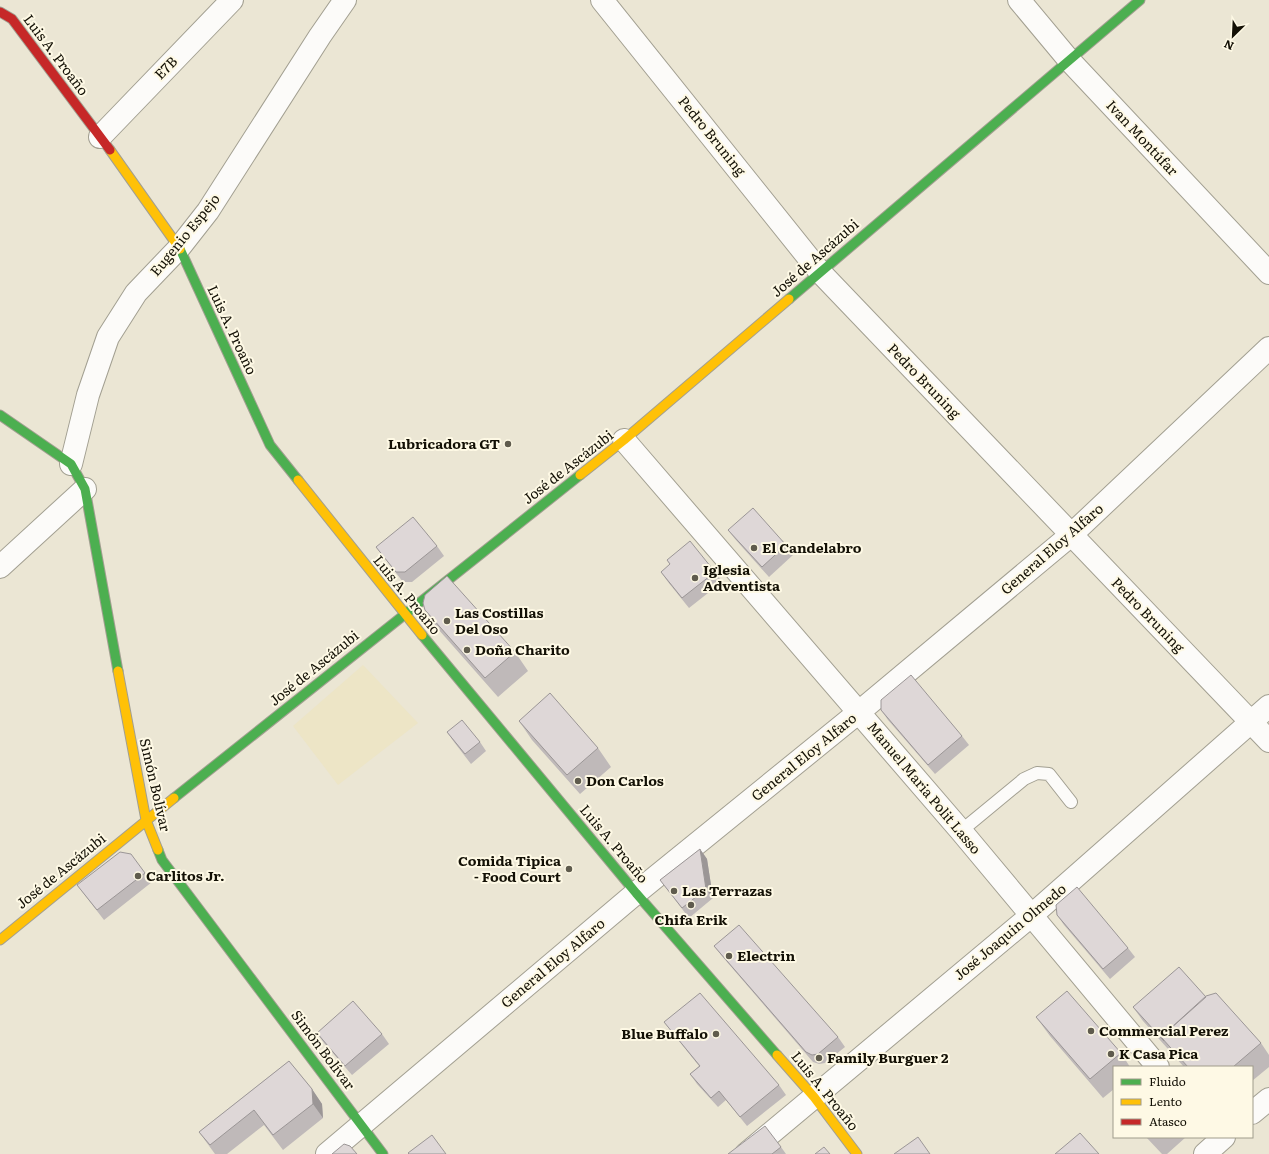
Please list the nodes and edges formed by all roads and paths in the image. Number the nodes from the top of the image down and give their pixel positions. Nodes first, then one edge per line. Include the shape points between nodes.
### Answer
1 (232, 0) edge
2 (345, 0) edge
3 (602, 0) edge
4 (1019, 0) edge
5 (1140, 0) edge
6 (0, 12) edge
7 (1069, 60) junction
8 (100, 137) junction
9 (179, 248) junction
10 (820, 272) junction
11 (1269, 273) edge
12 (1269, 348) edge
13 (0, 415) edge
14 (624, 440) junction
15 (71, 464) junction
16 (85, 489) junction
17 (1071, 535) junction
18 (0, 567) edge
19 (404, 614) junction
20 (1269, 706) edge
21 (859, 712) junction
22 (1251, 722) junction
23 (1269, 741) edge
24 (1071, 802) dead end
25 (146, 820) junction
26 (961, 831) junction
27 (636, 893) junction
28 (1032, 915) junction
29 (0, 940) edge
30 (1157, 1066) edge
31 (814, 1097) junction
32 (1269, 1099) edge
33 (1253, 1112) edge
34 (362, 1124) junction
35 (327, 1154) edge
36 (383, 1154) edge
37 (746, 1154) edge
38 (857, 1154) edge

1 - 8 street, E7B
2 - 9 street, Eugenio Espejo via 208,212
3 - 10 street, Pedro Bruning
4 - 7 street, Ivan Montúfar
5 - 7 street, José de Ascázubi
6 - 8 street, Luis A. Proaño via 12,19
7 - 10 street, José de Ascázubi
7 - 11 street, Ivan Montúfar
8 - 9 street, Luis A. Proaño
9 - 15 street, Eugenio Espejo via 136,293 108,337 88,395
9 - 19 street, Luis A. Proaño via 270,445
10 - 14 street, José de Ascázubi
10 - 17 street, Pedro Bruning
12 - 17 street, General Eloy Alfaro
13 - 15 street, Simón Bolívar
14 - 19 street, José de Ascázubi
14 - 21 street, Manuel Maria Polit Lasso
15 - 16 street, Simón Bolívar
16 - 18 street
16 - 25 street, Simón Bolívar
17 - 21 street, General Eloy Alfaro
17 - 22 street, Pedro Bruning
19 - 25 street, José de Ascázubi
19 - 27 street, Luis A. Proaño
20 - 22 street, José Joaquin Olmedo
21 - 26 street, Manuel Maria Polit Lasso
21 - 27 street, General Eloy Alfaro
22 - 23 street, Pedro Bruning
22 - 28 street, José Joaquin Olmedo
24 - 26 lane via 1049,774 1037,773 1024,778
25 - 29 street, José de Ascázubi
25 - 34 street, Simón Bolívar via 162,860
26 - 28 street, Manuel Maria Polit Lasso
27 - 31 street, Luis A. Proaño
27 - 34 street, General Eloy Alfaro
28 - 30 street, Manuel Maria Polit Lasso
28 - 31 street, José Joaquin Olmedo
31 - 37 street, José Joaquin Olmedo
31 - 38 street, Luis A. Proaño
32 - 33 street
34 - 35 street, General Eloy Alfaro
34 - 36 street, Simón Bolívar

